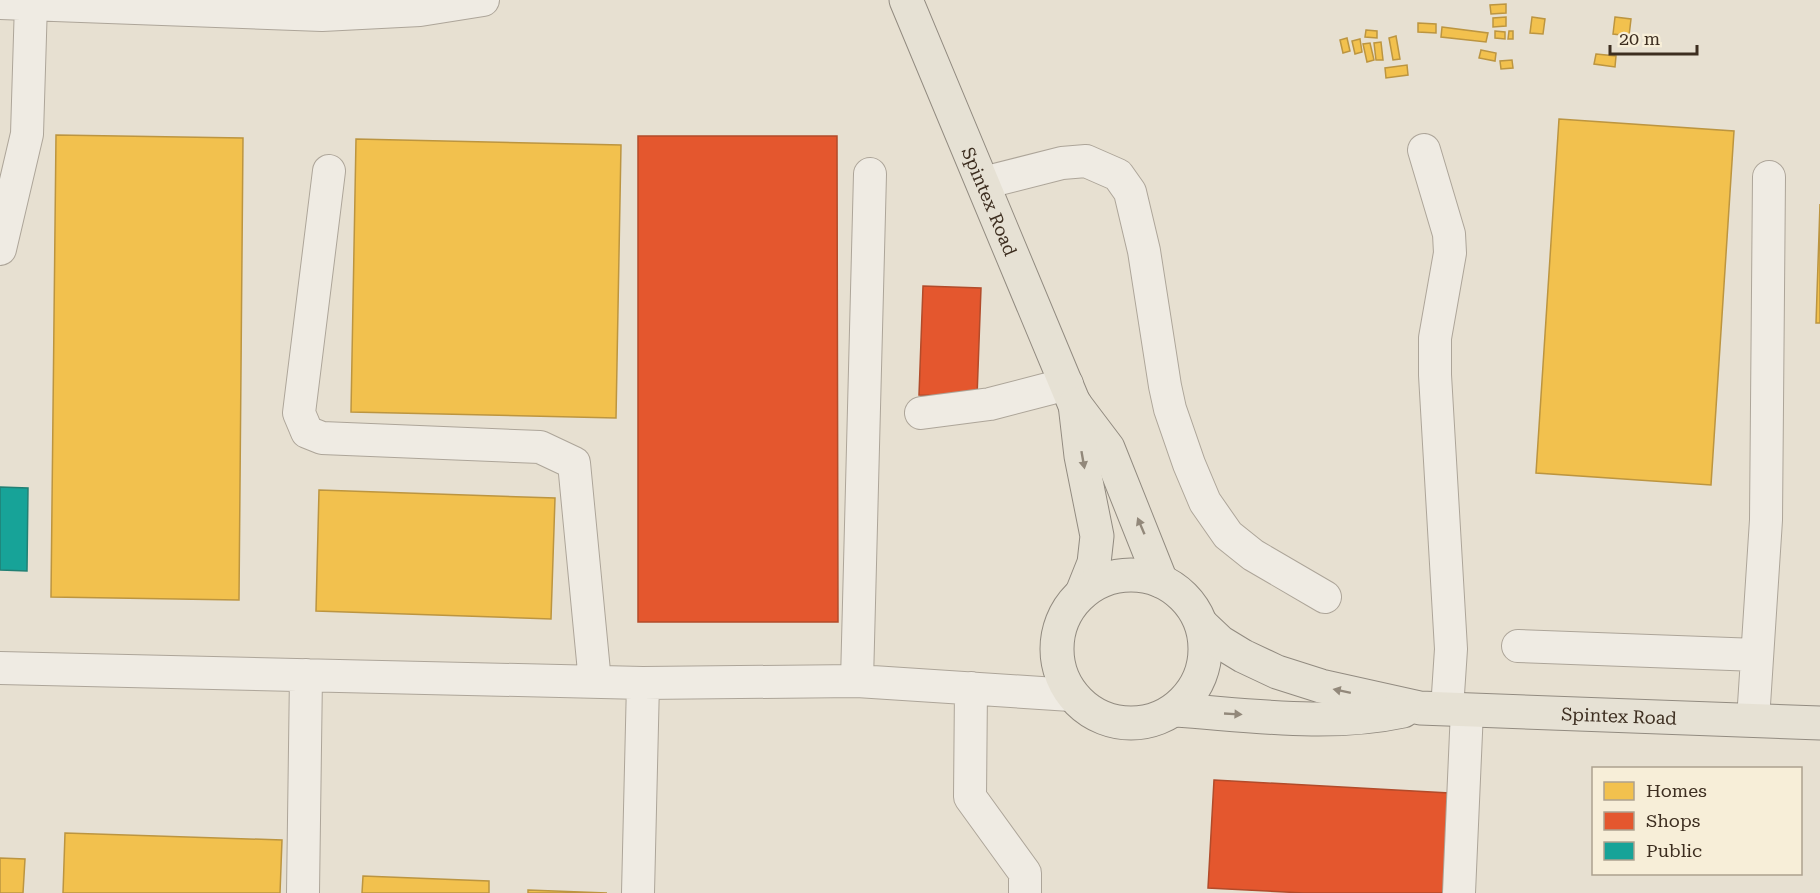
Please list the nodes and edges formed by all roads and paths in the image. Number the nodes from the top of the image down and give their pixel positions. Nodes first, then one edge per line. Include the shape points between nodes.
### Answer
1 (483, 0) edge
2 (906, 0) edge
3 (0, 3) edge
4 (31, 3) junction
5 (261, 6) edge
6 (373, 6) edge
7 (1424, 150) dead end
8 (329, 171) dead end
9 (870, 174) dead end
10 (1769, 177) dead end
11 (982, 183) junction
12 (0, 249) edge
13 (1070, 393) junction
14 (921, 413) dead end
15 (1161, 581) junction
16 (1082, 593) junction
17 (1325, 597) dead end
18 (1202, 625) junction
19 (1518, 646) dead end
20 (1757, 655) junction
21 (0, 668) edge
22 (306, 675) junction
23 (857, 681) junction
24 (595, 682) junction
25 (643, 683) junction
26 (971, 688) junction
27 (1071, 695) junction
28 (1444, 709) junction
29 (1175, 710) junction
30 (1753, 720) junction
31 (1820, 723) edge
32 (303, 893) edge
33 (638, 893) edge
34 (1025, 893) edge
35 (1459, 893) edge

1 - 6 street via 420,10
2 - 11 main road, Spintex Road
3 - 4 street
4 - 5 street
4 - 12 street via 27,134
5 - 6 street via 322,15
7 - 28 street via 1449,234 1450,253 1434,338 1451,649
8 - 24 street via 299,413 307,432 321,438 540,447 574,463
9 - 23 street
10 - 20 street via 1766,520
11 - 13 main road, Spintex Road
11 - 17 street via 1062,163 1086,161 1118,176 1130,192 1144,251 1170,409 1205,502 1228,535 1253,555
13 - 14 street
15 -> 13 main road, Spintex Road via 1108,448
13 -> 16 main road, Spintex Road via 1097,536 1094,563
15 - 16 main road via 1134,574 1106,579
15 - 18 main road via 1179,592
16 - 27 main road via 1064,615 1056,642 1059,670
28 -> 18 main road, Spintex Road via 1321,686 1277,672 1220,642
18 - 29 main road via 1206,656 1197,686
19 - 20 street
20 - 30 street
21 - 22 street
22 - 24 street
22 - 32 street
23 - 25 street
23 - 26 street
24 - 25 street
25 - 33 street
26 - 27 street
26 - 34 street via 970,797 1025,873
27 - 29 main road via 1094,714 1121,723 1149,722
29 -> 28 main road, Spintex Road via 1336,720
28 - 30 main road, Spintex Road
28 - 35 street
30 - 31 main road, Spintex Road

